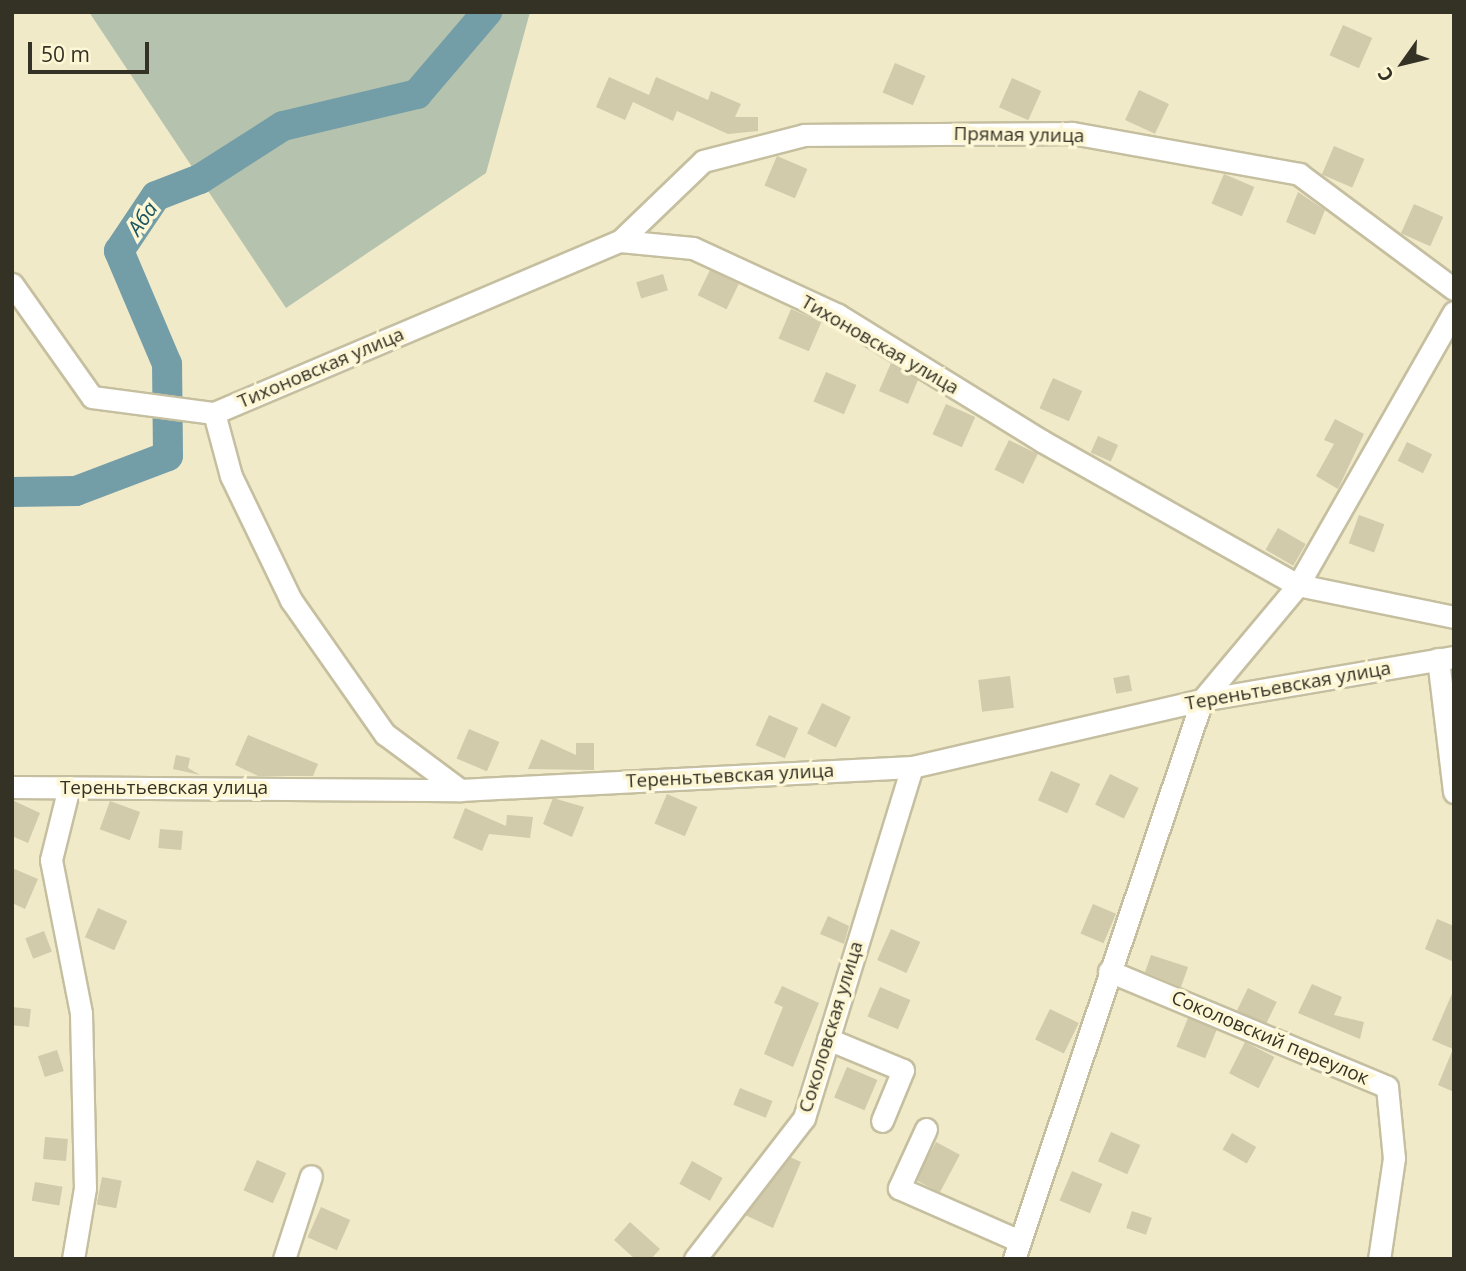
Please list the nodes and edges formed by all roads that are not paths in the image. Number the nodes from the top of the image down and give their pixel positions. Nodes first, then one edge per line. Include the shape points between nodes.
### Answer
1 (620, 241) junction
2 (12, 284) edge
3 (1454, 289) edge
4 (1454, 312) edge
5 (214, 413) junction
6 (1298, 585) junction
7 (1454, 617) edge
8 (1446, 658) edge
9 (1202, 700) junction
10 (912, 766) junction
11 (12, 787) edge
12 (69, 787) junction
13 (460, 790) junction
14 (1454, 792) edge
15 (1109, 971) junction
16 (828, 1040) junction
17 (882, 1121) dead end
18 (926, 1129) dead end
19 (311, 1176) dead end
20 (1017, 1250) edge
21 (73, 1259) edge
22 (284, 1259) edge
23 (695, 1259) edge
24 (1379, 1259) edge

1 - 3 street, Прямая улица via 703,161 804,135 1072,133 1299,174
1 - 5 street, Тихоновская улица
1 - 6 street, Тихоновская улица via 694,248 838,315 1042,441
2 - 5 street via 92,397
4 - 6 street
5 - 13 street via 231,475 291,600 385,734
6 - 7 street, Тихоновская улица
6 - 9 street
8 - 9 street, Тереньтьевская улица
8 - 14 street, Тереньтьевская улица
9 - 10 street, Тереньтьевская улица
9 - 15 street
10 - 13 street, Тереньтьевская улица
10 - 16 street, Соколовская улица
11 - 12 street, Тереньтьевская улица
12 - 13 street, Тереньтьевская улица
12 - 21 street via 51,860 81,1013 85,1188
15 - 20 street
15 - 24 street, Соколовский переулок via 1387,1087 1394,1158
16 - 17 street via 903,1070
16 - 23 street, Соколовская улица via 804,1118
18 - 20 street via 899,1188
19 - 22 street

